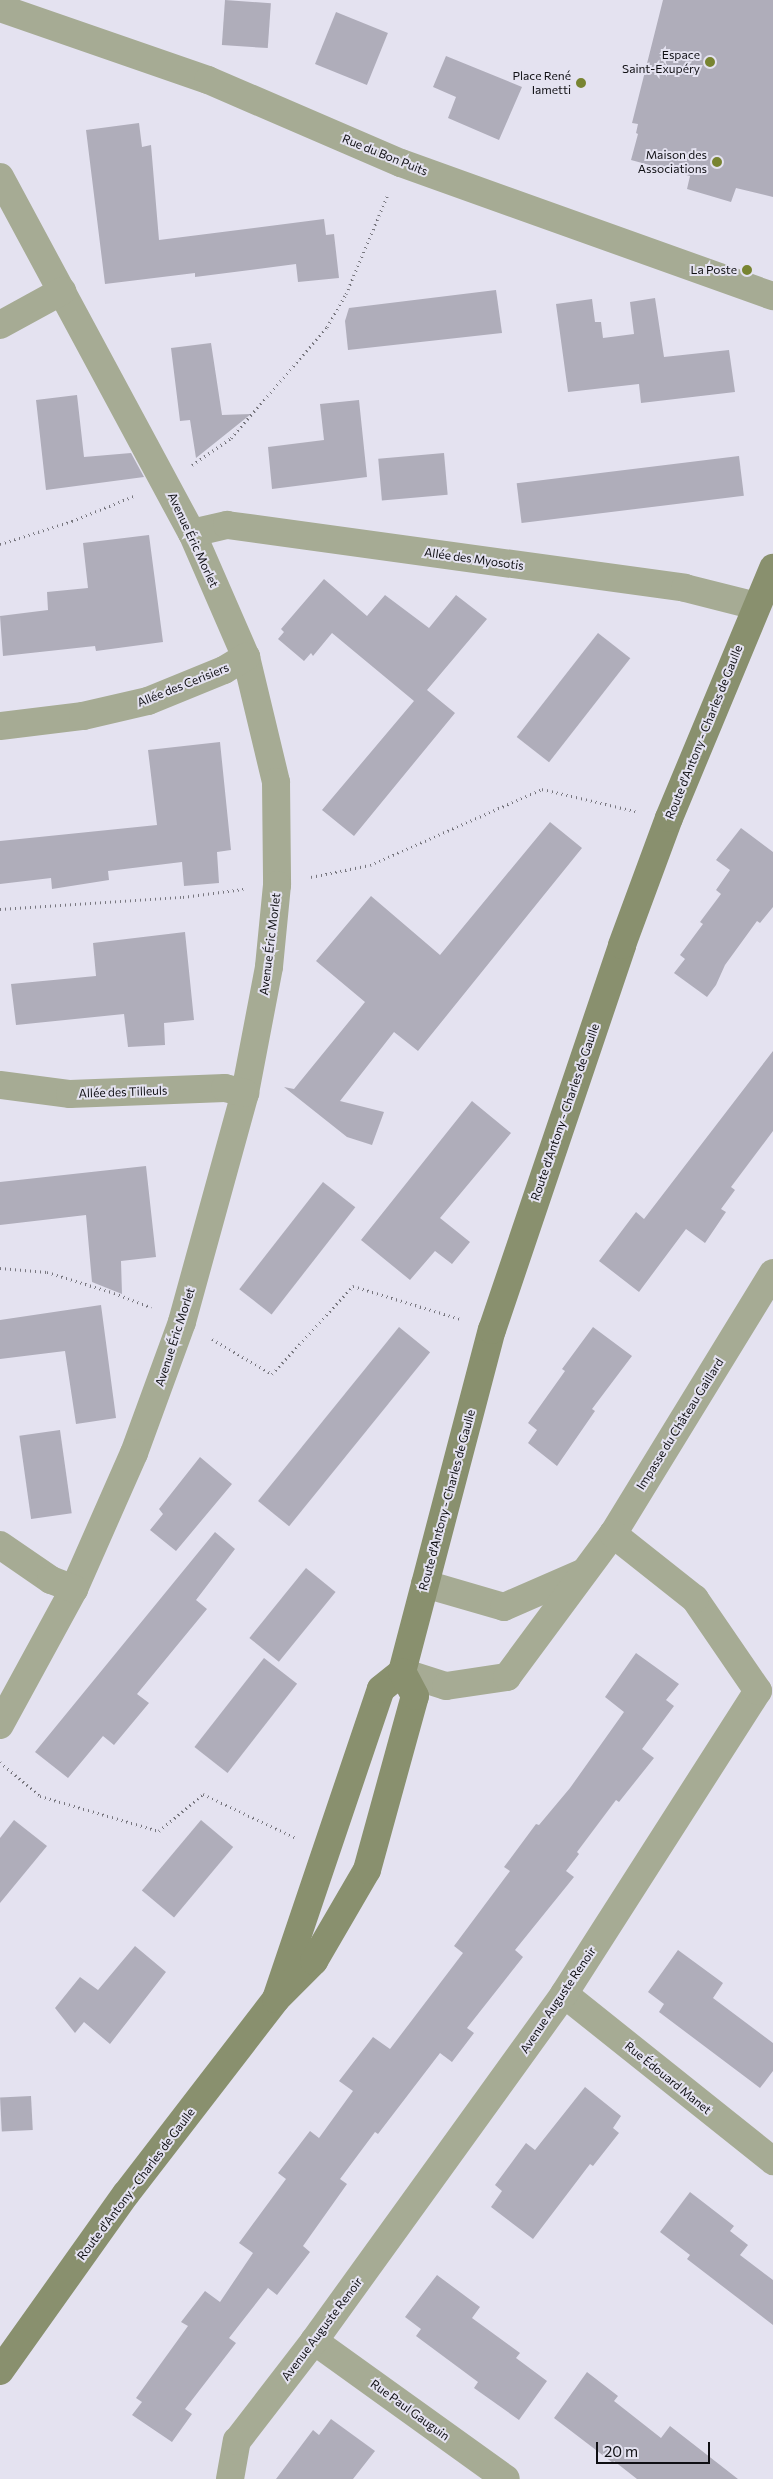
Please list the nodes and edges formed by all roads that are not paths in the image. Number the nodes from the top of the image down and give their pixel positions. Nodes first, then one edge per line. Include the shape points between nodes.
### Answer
1 (0, 9) edge
2 (0, 177) edge
3 (62, 292) junction
4 (773, 296) edge
5 (0, 325) edge
6 (192, 533) junction
7 (773, 568) edge
8 (756, 606) junction
9 (246, 657) junction
10 (0, 726) edge
11 (0, 1085) edge
12 (246, 1093) junction
13 (773, 1273) edge
14 (613, 1534) junction
15 (0, 1545) edge
16 (584, 1573) junction
17 (425, 1584) junction
18 (74, 1589) junction
19 (402, 1672) junction
20 (766, 1694) edge
21 (0, 1725) edge
22 (564, 1994) junction
23 (276, 1999) junction
24 (773, 2161) edge
25 (314, 2341) junction
26 (0, 2371) edge
27 (230, 2479) edge
28 (506, 2479) edge

1 - 4 street, Rue du Bon Puits via 208,80 401,163
2 - 3 street, Avenue Éric Morlet
3 - 5 street
3 - 6 street, Avenue Éric Morlet
6 - 8 street, Allée des Myosotis via 227,524 685,588
6 - 9 street, Avenue Éric Morlet
7 - 8 street, Route d'Antony - Charles de Gaulle
8 - 17 street, Route d'Antony - Charles de Gaulle via 669,818 622,945 492,1330
9 - 10 street, Allée des Cerisiers via 224,670 148,701 83,716
9 - 12 street, Avenue Éric Morlet via 276,782 277,884 268,968
11 - 12 street, Allée des Tilleuls via 70,1094 225,1088
12 - 18 street, Avenue Éric Morlet via 182,1322 134,1453
13 - 14 street, Impasse du Château Gaillard
14 - 16 street, Impasse du Château Gaillard
14 - 20 street, Avenue Auguste Renoir via 695,1599
15 - 18 street via 51,1580
16 - 17 street via 504,1607
16 - 19 street, Impasse du Château Gaillard via 507,1677 446,1686
17 - 19 street, Route d'Antony - Charles de Gaulle
18 - 21 street, Avenue Éric Morlet
19 - 23 street, Route d'Antony - Charles de Gaulle via 381,1689
19 - 23 street, Route d'Antony - Charles de Gaulle via 415,1696 367,1870 314,1961
20 - 22 street, Avenue Auguste Renoir
22 - 24 street, Rue Édouard Manet
22 - 25 street, Avenue Auguste Renoir
23 - 26 street, Route d'Antony - Charles de Gaulle via 126,2194
25 - 27 street, Avenue Auguste Renoir via 237,2441
25 - 28 street, Rue Paul Gauguin

